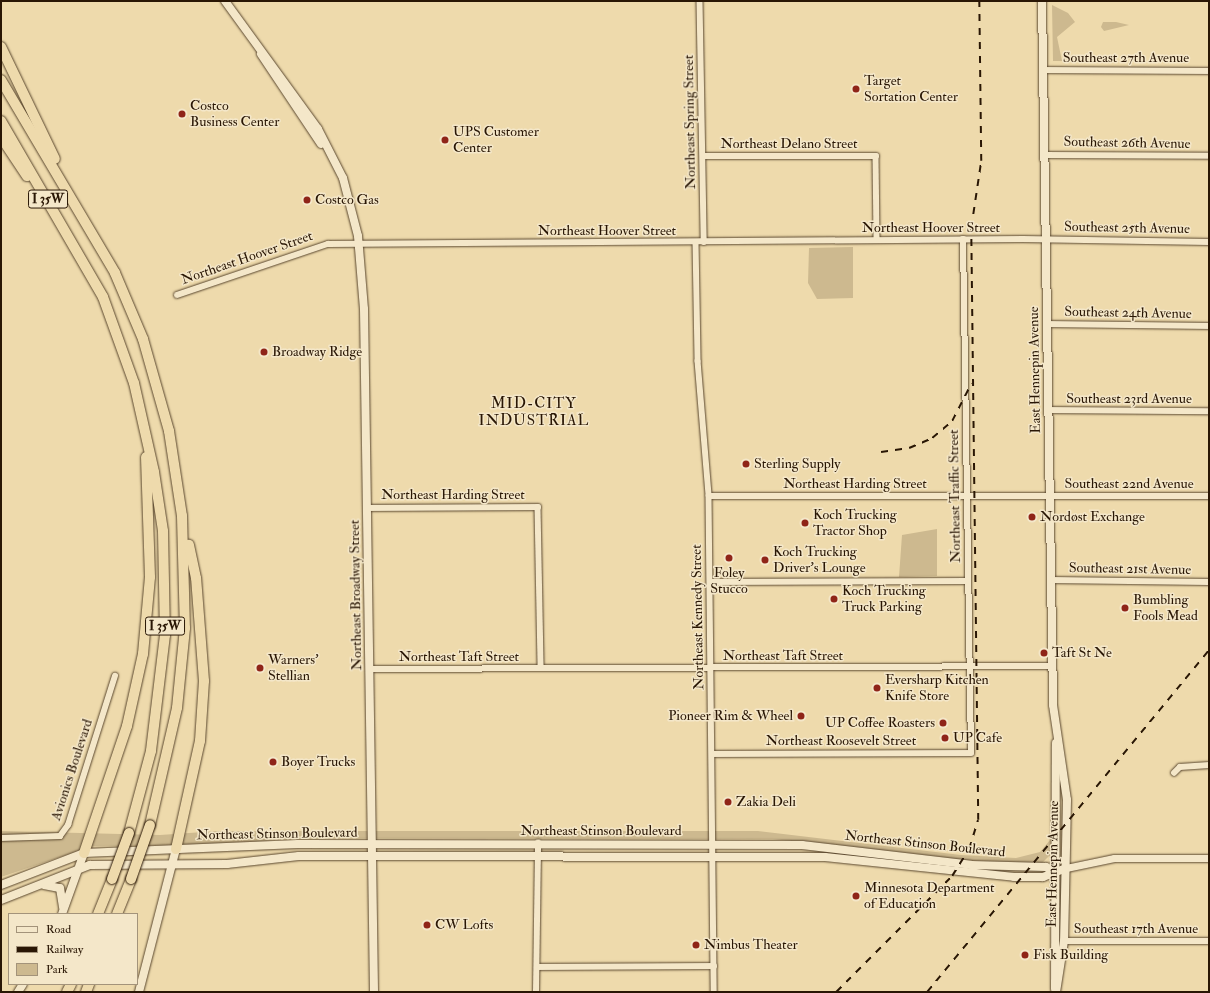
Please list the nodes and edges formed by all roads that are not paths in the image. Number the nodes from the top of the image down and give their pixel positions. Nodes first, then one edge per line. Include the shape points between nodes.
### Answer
1 (225, 1) edge
2 (700, 1) edge
3 (1042, 1) edge
4 (1, 47) edge
5 (1043, 70) junction
6 (1209, 71) edge
7 (1, 80) edge
8 (1, 121) edge
9 (1, 137) edge
10 (1045, 155) junction
11 (703, 156) junction
12 (1209, 156) edge
13 (73, 199) junction
14 (1046, 239) junction
15 (877, 240) junction
16 (963, 240) junction
17 (696, 242) junction
18 (704, 242) junction
19 (1209, 242) edge
20 (360, 244) junction
21 (94, 278) junction
22 (177, 295) dead end
23 (1048, 324) junction
24 (1209, 326) edge
25 (1048, 410) junction
26 (1209, 411) edge
27 (143, 417) junction
28 (709, 496) junction
29 (967, 496) junction
30 (1049, 496) junction
31 (1209, 496) edge
32 (367, 508) junction
33 (182, 516) junction
34 (1051, 580) junction
35 (968, 581) junction
36 (710, 582) junction
37 (1209, 582) edge
38 (1052, 666) junction
39 (969, 667) junction
40 (541, 668) junction
41 (711, 668) junction
42 (370, 669) junction
43 (115, 676) dead end
44 (1056, 738) junction
45 (970, 753) joint
46 (712, 754) junction
47 (1209, 765) edge
48 (1174, 773) dead end
49 (1, 838) edge
50 (538, 843) junction
51 (373, 844) junction
52 (714, 844) junction
53 (176, 849) junction
54 (84, 853) junction
55 (714, 855) junction
56 (373, 856) junction
57 (538, 856) junction
58 (1209, 858) edge
59 (173, 865) junction
60 (1066, 868) junction
61 (78, 870) junction
62 (1054, 872) junction
63 (1, 885) edge
64 (42, 885) junction
65 (1, 900) edge
66 (62, 913) edge
67 (98, 913) edge
68 (117, 913) edge
69 (1064, 941) junction
70 (1209, 941) edge
71 (714, 966) junction
72 (536, 967) junction
73 (139, 992) edge
74 (374, 992) edge
75 (536, 992) edge
76 (714, 992) edge
77 (1055, 992) edge

1 - 20 main road, Northeast Broadway Street via 318,129 343,178
2 - 11 street, Northeast Spring Street
3 - 5 main road, East Hennepin Avenue
4 - 13 highway
5 - 6 street, Southeast 27th Avenue
5 - 10 main road, East Hennepin Avenue
7 - 13 highway, I 35W
8 - 21 highway, I 35W
9 - 21 highway
10 - 12 street, Southeast 26th Avenue
10 - 14 main road, East Hennepin Avenue
11 - 15 street, Northeast Delano Street via 876,156
11 - 18 street, Northeast Spring Street
13 - 33 highway, I 35W via 115,273 143,338 169,431
14 - 16 street, Northeast Hoover Street
14 - 19 street, Southeast 25th Avenue
14 - 23 main road, East Hennepin Avenue
15 - 16 street, Northeast Hoover Street
15 - 18 street, Northeast Hoover Street
16 - 29 street, Northeast Traffic Street
17 - 18 street, Northeast Hoover Street
17 - 20 street, Northeast Hoover Street
17 - 28 street, Northeast Kennedy Street via 698,361
20 - 22 street, Northeast Hoover Street via 316,246
20 - 32 main road, Northeast Broadway Street via 364,302
21 - 27 highway, I 35W via 123,347
23 - 24 street, Southeast 24th Avenue
23 - 25 main road, East Hennepin Avenue
25 - 26 street, Southeast 23rd Avenue
25 - 30 main road, East Hennepin Avenue
27 - 54 highway via 150,537 143,654 127,726
27 - 67 highway, I 35W, bridge via 163,531 165,634 151,751 129,833
28 - 29 street, Northeast Harding Street
28 - 36 street, Northeast Kennedy Street
29 - 30 street, Northeast Harding Street
29 - 35 street, Northeast Traffic Street
30 - 31 street, Southeast 22nd Avenue
30 - 34 main road, East Hennepin Avenue
32 - 40 street, Northeast Harding Street via 538,507
32 - 42 main road, Northeast Broadway Street
33 - 53 highway via 196,578 204,681 200,741
33 - 68 highway, I 35W, bridge via 185,628 182,670 169,752 150,825
34 - 37 street, Southeast 21st Avenue
34 - 38 main road, East Hennepin Avenue
35 - 36 street
35 - 39 street, Northeast Traffic Street
36 - 41 street, Northeast Kennedy Street
38 - 39 street, Northeast Taft Street
38 - 44 main road, East Hennepin Avenue
39 - 41 street, Northeast Taft Street
39 - 45 street, Northeast Traffic Street
40 - 41 street, Northeast Taft Street
40 - 42 street, Northeast Taft Street
41 - 46 street, Northeast Kennedy Street
42 - 51 main road, Northeast Broadway Street
43 - 49 street, Avionics Boulevard via 68,825 60,836
44 - 60 main road, East Hennepin Avenue via 1066,782
44 - 62 main road, East Hennepin Avenue
45 - 46 street, Northeast Roosevelt Street
46 - 52 street, Northeast Kennedy Street
47 - 48 street via 1180,767
50 - 51 main road, Northeast Stinson Boulevard
50 - 52 main road, Northeast Stinson Boulevard
50 - 57 street
51 - 53 main road, Northeast Stinson Boulevard
51 - 56 main road, Northeast Broadway Street
52 - 55 street, Northeast Kennedy Street
52 - 62 main road, Northeast Stinson Boulevard via 819,846 971,865 1046,867
53 - 54 main road, Northeast Stinson Boulevard
53 - 59 main road
54 - 61 main road
54 - 63 main road, Northeast Stinson Boulevard
55 - 57 main road, Northeast Stinson Boulevard
55 - 62 main road, Northeast Stinson Boulevard via 825,857 984,876 1044,877
55 - 71 street, Northeast Kennedy Street
56 - 57 main road, Northeast Stinson Boulevard
56 - 59 main road, Northeast Stinson Boulevard via 299,856 234,864
56 - 74 main road, Northeast Broadway Street
57 - 72 street
58 - 60 street via 1114,858
59 - 61 main road, Northeast Stinson Boulevard via 104,864
59 - 73 main road
60 - 62 main road
60 - 69 main road, East Hennepin Avenue
61 - 64 main road, Northeast Stinson Boulevard
61 - 66 main road
62 - 77 main road, East Hennepin Avenue via 1052,973
64 - 65 main road, Northeast Stinson Boulevard
64 - 66 main road via 53,884 62,891
69 - 70 street, Southeast 17th Avenue
69 - 77 main road, East Hennepin Avenue
71 - 72 street
71 - 76 street, Northeast Kennedy Street
72 - 75 street

